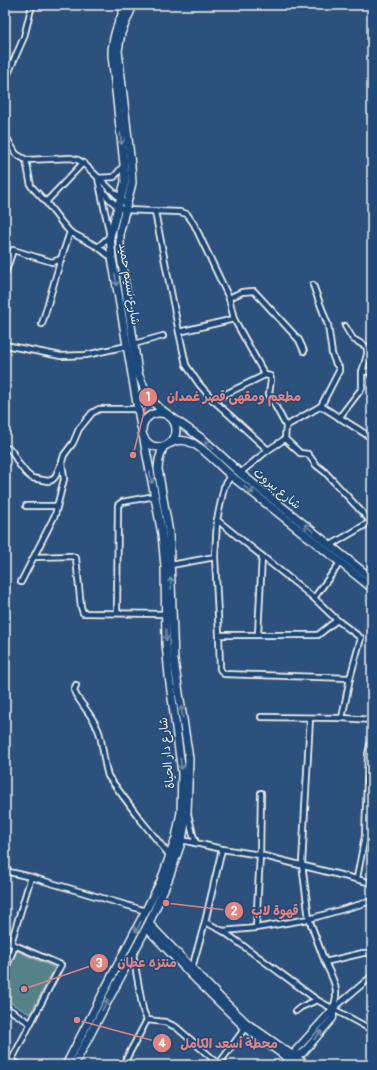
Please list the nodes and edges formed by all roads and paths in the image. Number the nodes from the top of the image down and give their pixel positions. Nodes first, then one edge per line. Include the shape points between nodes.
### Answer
1 (32, 5) edge
2 (126, 5) edge
3 (133, 5) edge
4 (5, 78) edge
5 (5, 135) edge
6 (26, 160) junction
7 (84, 163) junction
8 (124, 164) junction
9 (98, 178) junction
10 (101, 188) junction
11 (120, 198) junction
12 (46, 202) junction
13 (123, 207) junction
14 (155, 212) junction
15 (70, 232) junction
16 (110, 236) junction
17 (98, 247) junction
18 (112, 258) junction
19 (61, 259) junction
20 (5, 274) edge
21 (313, 284) dead end
22 (229, 298) junction
23 (234, 319) junction
24 (42, 324) dead end
25 (345, 326) dead end
26 (179, 332) junction
27 (163, 336) dead end
28 (5, 345) edge
29 (131, 345) junction
30 (304, 351) dead end
31 (362, 372) junction
32 (372, 372) edge
33 (265, 374) junction
34 (214, 400) junction
35 (320, 406) junction
36 (138, 409) junction
37 (169, 416) junction
38 (339, 418) junction
39 (286, 426) junction
40 (141, 427) junction
41 (372, 438) edge
42 (285, 439) junction
43 (144, 440) junction
44 (171, 442) junction
45 (5, 447) edge
46 (163, 447) junction
47 (268, 450) junction
48 (62, 462) junction
49 (240, 473) junction
50 (231, 476) junction
51 (156, 496) junction
52 (26, 506) dead end
53 (58, 506) junction
54 (217, 520) junction
55 (371, 521) edge
56 (322, 543) junction
57 (331, 545) junction
58 (262, 556) junction
59 (35, 557) junction
60 (215, 557) junction
61 (340, 563) junction
62 (168, 566) junction
63 (372, 579) edge
64 (21, 582) dead end
65 (372, 588) edge
66 (314, 598) junction
67 (116, 612) junction
68 (165, 614) junction
69 (337, 620) junction
70 (258, 634) junction
71 (219, 635) junction
72 (350, 678) junction
73 (76, 685) dead end
74 (261, 717) dead end
75 (310, 718) junction
76 (342, 718) junction
77 (372, 720) edge
78 (372, 736) edge
79 (370, 754) edge
80 (369, 785) edge
81 (261, 793) dead end
82 (187, 812) junction
83 (365, 836) junction
84 (372, 838) edge
85 (182, 840) junction
86 (196, 843) junction
87 (222, 849) junction
88 (260, 855) junction
89 (170, 856) junction
90 (302, 864) junction
91 (5, 871) edge
92 (31, 877) junction
93 (357, 878) junction
94 (372, 883) edge
95 (158, 896) junction
96 (372, 901) edge
97 (146, 911) junction
98 (309, 918) junction
99 (205, 922) junction
100 (147, 926) junction
101 (256, 928) junction
102 (223, 931) junction
103 (5, 941) edge
104 (13, 945) junction
105 (132, 953) junction
106 (372, 953) edge
107 (325, 962) junction
108 (192, 968) junction
109 (5, 970) edge
110 (372, 976) edge
111 (317, 1000) junction
112 (5, 1007) edge
113 (333, 1009) junction
114 (296, 1011) dead end
115 (147, 1020) junction
116 (30, 1023) junction
117 (245, 1028) junction
118 (372, 1030) edge
119 (87, 1033) junction
120 (293, 1058) junction
121 (10, 1063) edge
122 (124, 1063) edge
123 (20, 1065) edge
124 (66, 1065) edge
125 (74, 1065) edge
126 (130, 1065) edge
127 (219, 1065) edge
128 (297, 1065) edge
129 (307, 1065) edge

1 - 4 street via 24,37
2 -> 8 main road, شارع نسيم حميد via 114,36 112,55
3 - 13 main road, شارع نسيم حميد via 121,33 118,51 132,183
5 - 6 street via 16,154
6 - 7 street via 71,158
6 - 12 street via 31,186
7 - 9 street
7 - 12 street
8 - 9 street via 114,178
8 - 11 main road, شارع نسيم حميد via 125,182
9 - 10 street
9 - 11 street
10 - 13 street via 107,198
10 - 16 street
11 - 13 main road, شارع نسيم حميد
12 - 15 street
13 - 14 street
13 - 16 main road, شارع نسيم حميد
13 - 29 main road, شارع نسيم حميد via 120,250
14 - 22 street via 187,214
14 - 26 street
15 - 17 street
15 - 19 street
16 - 17 street
16 - 18 main road, شارع نسيم حميد
17 - 18 street
18 -> 29 main road, شارع نسيم حميد
19 - 20 street via 52,262 13,250
19 - 24 street
21 - 35 street via 328,325 332,354 339,369
22 - 23 street
22 - 30 street via 242,292 254,292 299,340
23 - 26 street
23 - 33 street
25 - 31 street via 353,339 367,347
26 - 34 street via 186,365
27 - 29 street
28 - 29 street via 61,356 86,355
29 - 36 main road, شارع نسيم حميد
29 - 37 main road, شارع نسيم حميد via 147,395
31 - 32 street
31 - 38 street via 362,388
33 - 34 street
33 - 39 street via 270,376 269,394
34 - 47 street
35 - 38 street
35 - 39 street
36 - 40 main road, شارع نسيم حميد
36 - 48 street via 99,409 92,413 79,429
37 - 40 main road via 152,414
37 - 44 main road via 176,426
49 -> 37 main road, شارع بيروت via 204,440
38 - 41 street
39 - 42 street
40 - 43 main road
42 - 47 street
42 - 55 street via 300,453 308,454
43 - 46 main road via 152,447
43 -> 51 main road, شارع دار الحياة
44 - 46 main road
44 - 50 main road, شارع بيروت via 191,442
45 - 48 street via 11,450 32,478 52,480
46 - 62 main road, شارع دار الحياة via 158,469 169,533
47 - 49 street
48 - 53 street via 64,479
56 -> 49 main road, شارع بيروت
50 - 54 street via 224,487
50 -> 56 main road, شارع بيروت
51 - 62 main road, شارع دار الحياة
51 - 67 street via 118,505
52 - 53 street
53 - 59 street
54 - 58 street
54 - 60 street
55 - 57 street
56 - 57 main road, شارع بيروت
56 - 61 main road, شارع بيروت
57 - 63 main road, شارع بيروت
58 - 66 street
58 - 70 street
59 - 64 street
59 - 67 street via 74,556 83,612
60 - 62 street
60 - 71 street
61 - 65 main road, شارع بيروت
61 - 66 street
62 - 68 main road, شارع دار الحياة
82 -> 62 main road, شارع دار الحياة via 189,759 174,660
66 - 69 street
67 - 68 street
68 -> 89 main road, شارع دار الحياة via 168,676 182,773 179,825
69 - 70 street via 318,635
69 - 72 street via 361,638
70 - 71 street
71 - 72 street via 220,669 224,674
72 - 76 street
73 - 89 street via 76,695 100,735 108,776
74 - 75 street
75 - 76 street
75 - 90 street
76 - 77 street
78 - 79 street
79 - 80 street
80 - 83 street
81 - 88 street
82 - 85 main road, شارع دار الحياة
82 - 86 street
83 - 84 street
83 - 93 street
85 - 86 street
85 - 95 main road, شارع دار الحياة via 168,880
86 - 87 street
87 - 88 street
87 - 99 street
88 - 90 street
88 - 101 street
89 - 95 main road, شارع دار الحياة
90 - 93 street
90 - 98 street
91 - 92 street
92 - 97 street
92 - 104 street
93 - 94 street
95 - 97 main road, شارع دار الحياة
95 - 100 main road, شارع دار الحياة
96 - 98 street
97 -> 119 main road, شارع دار الحياة
98 - 101 street
98 - 107 street
99 - 102 street
99 - 108 street
100 - 105 main road, شارع دار الحياة
100 - 108 street
100 - 117 street
101 - 102 street
102 - 111 street
103 - 104 street
104 - 109 street
104 - 116 street via 61,965
105 - 115 street
119 -> 105 main road, شارع دار الحياة
106 - 107 street
107 - 113 street via 336,987 337,1000
108 - 120 street via 247,1023
110 - 113 street
111 - 113 street
111 - 114 street via 301,1006
112 - 116 street
113 - 118 street
113 - 120 street via 333,1018 303,1053
115 - 122 street
115 - 127 street via 165,1022 176,1027
116 - 121 street
117 - 120 street
117 - 127 street
119 - 124 main road, شارع دار الحياة
119 - 125 main road, شارع دار الحياة
120 - 128 street
120 - 129 street
121 - 123 street
122 - 126 street

